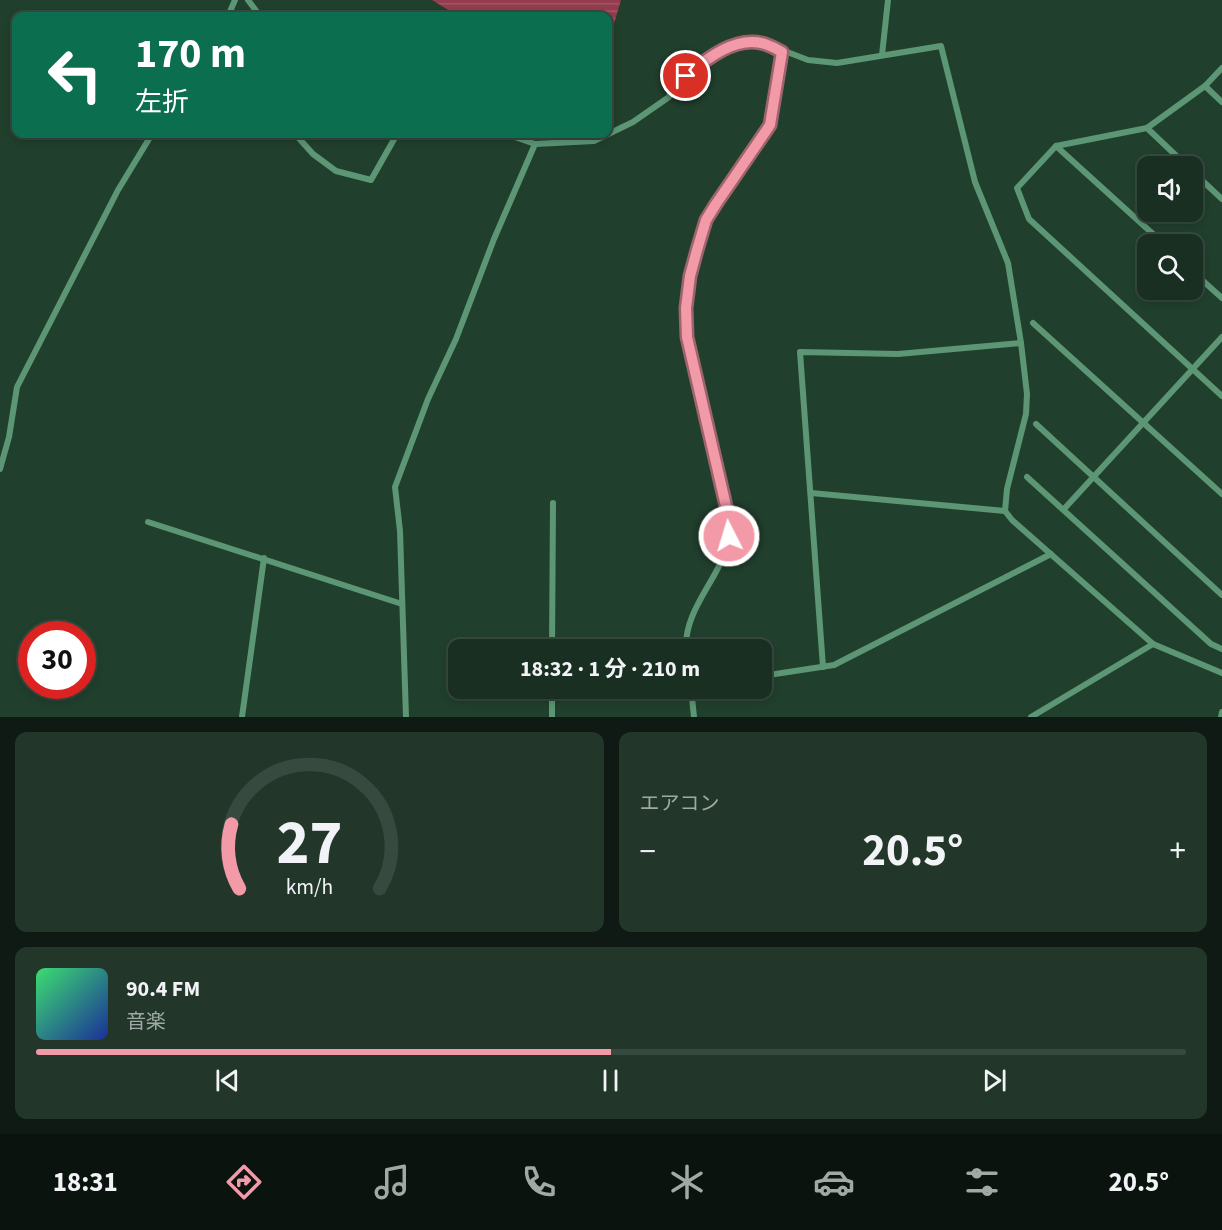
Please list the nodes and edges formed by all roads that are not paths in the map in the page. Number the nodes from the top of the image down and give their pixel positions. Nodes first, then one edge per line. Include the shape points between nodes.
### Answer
1 (888, 0) edge
2 (782, 52) junction
3 (882, 55) junction
4 (1222, 68) edge
5 (1205, 86) junction
6 (1222, 102) edge
7 (1146, 128) junction
8 (612, 132) edge
9 (150, 138) edge
10 (299, 138) edge
11 (395, 138) edge
12 (518, 138) edge
13 (600, 138) edge
14 (535, 144) junction
15 (1056, 146) junction
16 (1176, 156) edge
17 (1203, 181) edge
18 (1222, 199) edge
19 (1153, 234) edge
20 (1203, 281) edge
21 (1222, 298) edge
22 (1033, 323) dead end
23 (1222, 337) edge
24 (1021, 343) junction
25 (1193, 369) junction
26 (1222, 396) edge
27 (1036, 423) dead end
28 (1144, 423) junction
29 (0, 469) edge
30 (1094, 476) junction
31 (1027, 477) dead end
32 (811, 494) junction
33 (1222, 494) edge
34 (553, 503) dead end
35 (1064, 509) junction
36 (1005, 511) junction
37 (148, 522) dead end
38 (1051, 554) junction
39 (264, 558) junction
40 (1222, 594) edge
41 (402, 604) junction
42 (552, 639) edge
43 (686, 639) edge
44 (1153, 644) junction
45 (1222, 649) edge
46 (823, 667) junction
47 (1222, 672) edge
48 (772, 675) edge
49 (552, 699) edge
50 (692, 699) edge
51 (1222, 712) edge
52 (242, 717) edge
53 (406, 717) edge
54 (552, 717) edge
55 (694, 717) edge
56 (1031, 717) edge
57 (1221, 717) edge

1 - 3 street
2 - 3 street via 837,63
2 - 8 street via 764,44 748,43 724,49 699,64 672,88 669,97
2 - 43 street via 770,125 706,220 690,276 687,337 729,519 729,536 722,560 686,631
3 - 24 street via 941,46 975,182 1008,263
4 - 5 street
5 - 6 street
5 - 7 street
7 - 15 street
7 - 16 street
9 - 29 street via 118,190 17,387
10 - 11 street via 336,171 371,180
12 - 14 street
13 - 14 street
14 - 41 street via 395,487
15 - 19 street
15 - 25 street via 1017,188 1029,219
17 - 18 street
20 - 21 street
22 - 28 street
23 - 25 street
24 - 32 street via 898,354 800,352
24 - 36 street via 1026,414
25 - 26 street
25 - 28 street
27 - 30 street
28 - 30 street
28 - 33 street
30 - 35 street
30 - 40 street
31 - 35 street
32 - 36 street
32 - 46 street
34 - 42 street
35 - 45 street via 1211,644
36 - 38 street
37 - 39 street
38 - 44 street
38 - 46 street via 834,665
39 - 41 street
39 - 52 street
41 - 53 street
44 - 47 street
44 - 56 street
46 - 48 street
49 - 54 street
50 - 55 street
51 - 57 street

